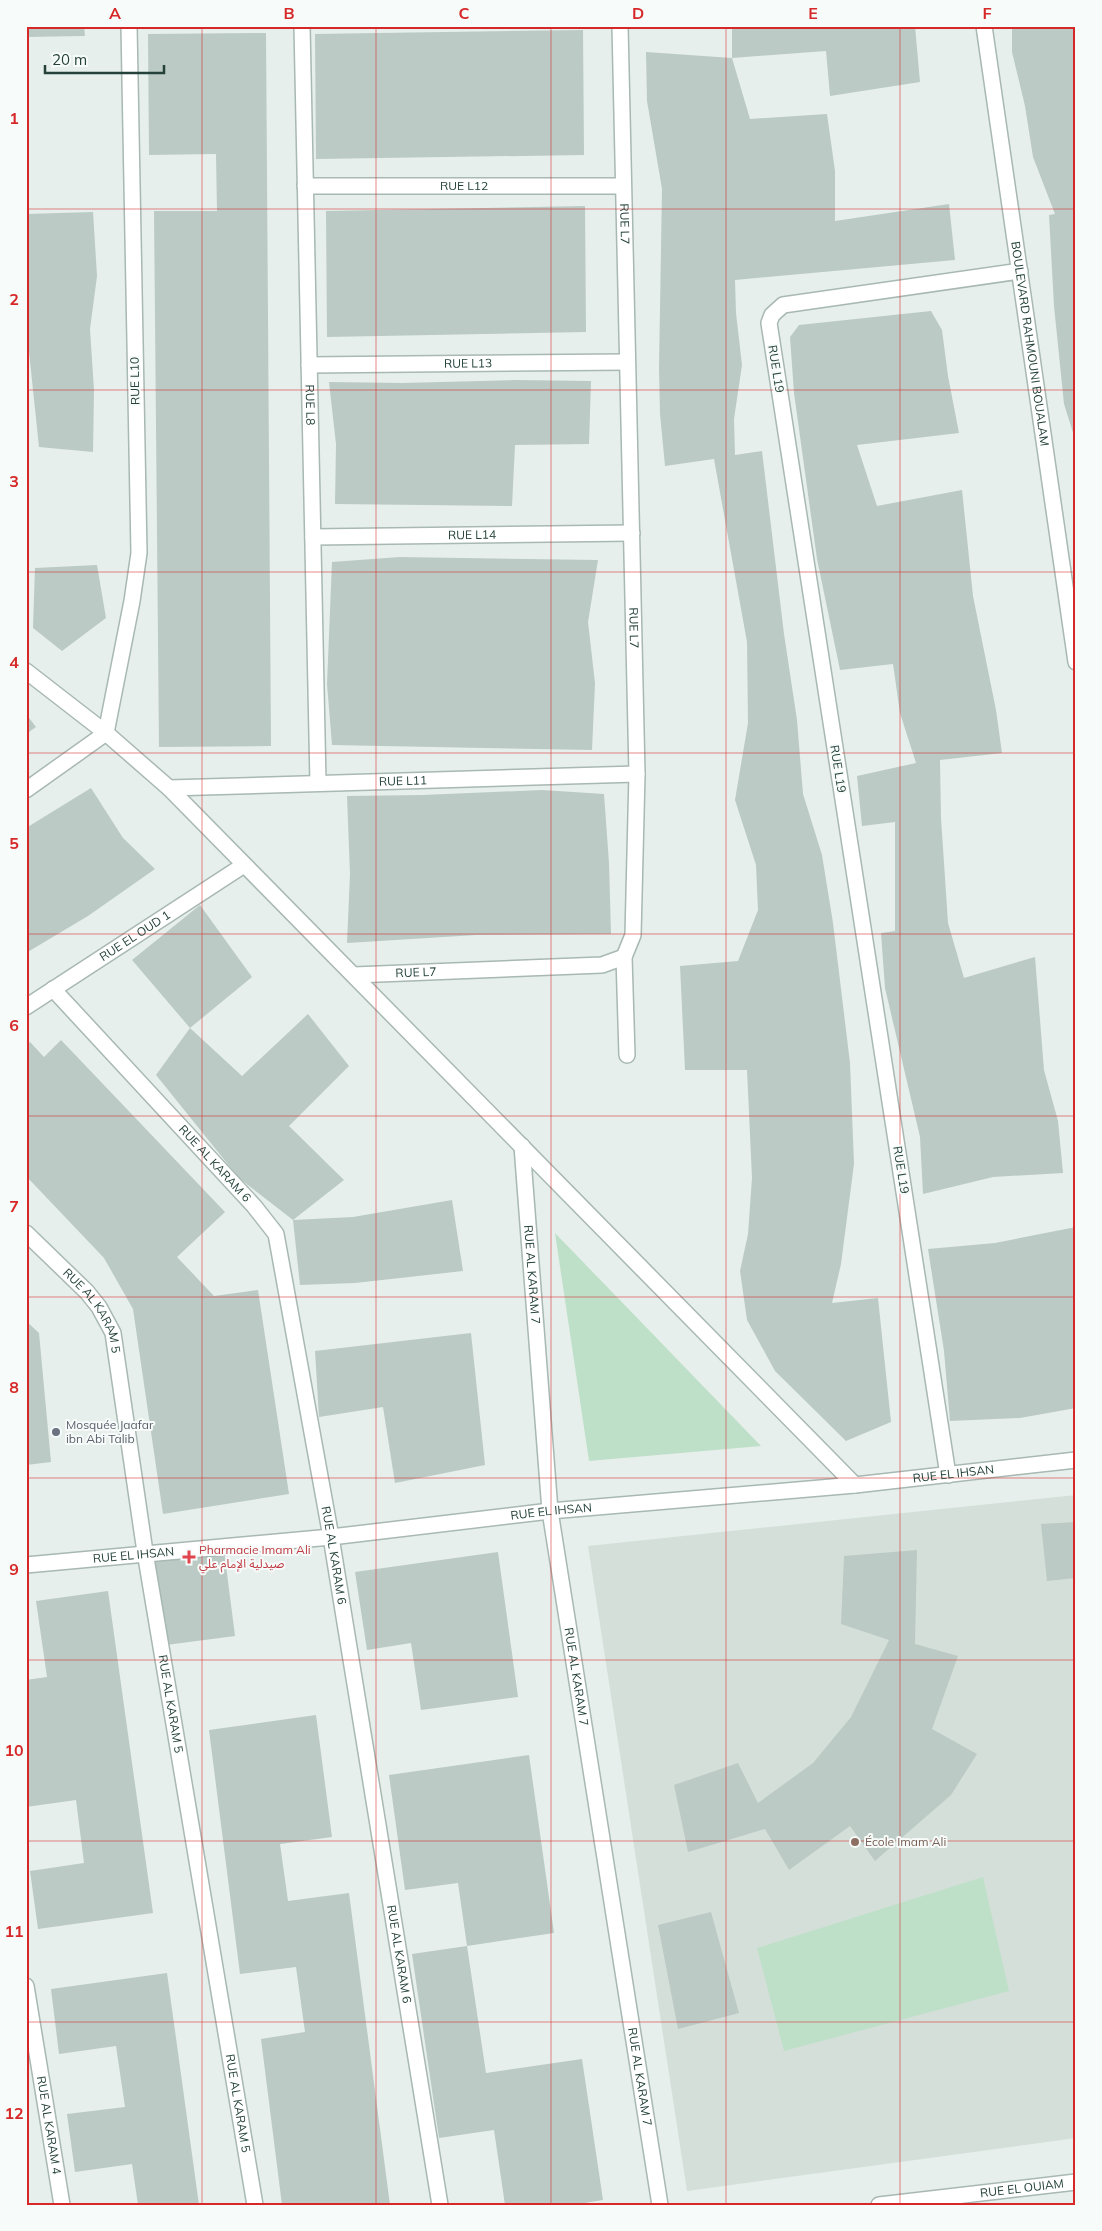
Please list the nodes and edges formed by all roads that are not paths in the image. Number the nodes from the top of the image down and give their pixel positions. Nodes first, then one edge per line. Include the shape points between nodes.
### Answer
1 (129, 26) edge
2 (302, 26) edge
3 (620, 26) edge
4 (984, 26) edge
5 (305, 186) junction
6 (623, 186) junction
7 (1020, 271) junction
8 (627, 362) junction
9 (309, 365) junction
10 (632, 533) junction
11 (313, 536) junction
12 (1076, 662) edge
13 (26, 671) edge
14 (106, 733) junction
15 (637, 774) junction
16 (318, 783) junction
17 (169, 788) junction
18 (26, 790) edge
19 (244, 865) junction
20 (624, 957) junction
21 (354, 975) junction
22 (53, 989) junction
23 (26, 1007) edge
24 (627, 1055) dead end
25 (522, 1146) junction
26 (27, 1236) edge
27 (1076, 1460) edge
28 (948, 1475) junction
29 (855, 1484) junction
30 (550, 1512) junction
31 (331, 1537) junction
32 (145, 1552) junction
33 (26, 1565) edge
34 (26, 1986) edge
35 (31, 2053) edge
36 (1076, 2182) edge
37 (910, 2203) edge
38 (62, 2205) edge
39 (255, 2205) edge
40 (440, 2205) edge
41 (660, 2205) edge
42 (879, 2205) edge

1 - 14 street, RUE L10 via 139,553
2 - 5 street, RUE L8
3 - 6 street, RUE L7
4 - 7 street, BOULEVARD RAHMOUNI BOUALAM
5 - 6 street, RUE L12
5 - 9 street, RUE L8
6 - 8 street, RUE L7
7 - 12 street, BOULEVARD RAHMOUNI BOUALAM
7 - 28 street, RUE L19 via 783,305 772,315 769,323
8 - 9 street, RUE L13
8 - 10 street, RUE L7
9 - 11 street, RUE L8
10 - 11 street, RUE L14
10 - 15 street, RUE L7
11 - 16 street, RUE L8
13 - 14 street
14 - 17 street
14 - 18 street
15 - 16 street, RUE L11
15 - 20 street, RUE L7 via 633,935
16 - 17 street, RUE L11
17 - 19 street
19 - 21 street
19 - 22 street, RUE EL OUD 1
20 - 21 street, RUE L7 via 602,965
20 - 24 street
21 - 25 street
22 - 23 street, RUE EL OUD 1
22 - 31 street, RUE AL KARAM 6 via 254,1206 276,1234
25 - 29 street
25 - 30 street, RUE AL KARAM 7
26 - 32 street, RUE AL KARAM 5 via 87,1292 113,1333
27 - 28 street, RUE EL IHSAN
28 - 29 street, RUE EL IHSAN
29 - 30 street, RUE EL IHSAN
30 - 31 street, RUE EL IHSAN
30 - 41 street, RUE AL KARAM 7
31 - 32 street, RUE EL IHSAN
31 - 40 street, RUE AL KARAM 6
32 - 33 street, RUE EL IHSAN
32 - 39 street, RUE AL KARAM 5
34 - 35 street, RUE AL KARAM 4
35 - 38 street, RUE AL KARAM 4
36 - 37 street, RUE EL OUIAM
37 - 42 street, RUE EL OUIAM

